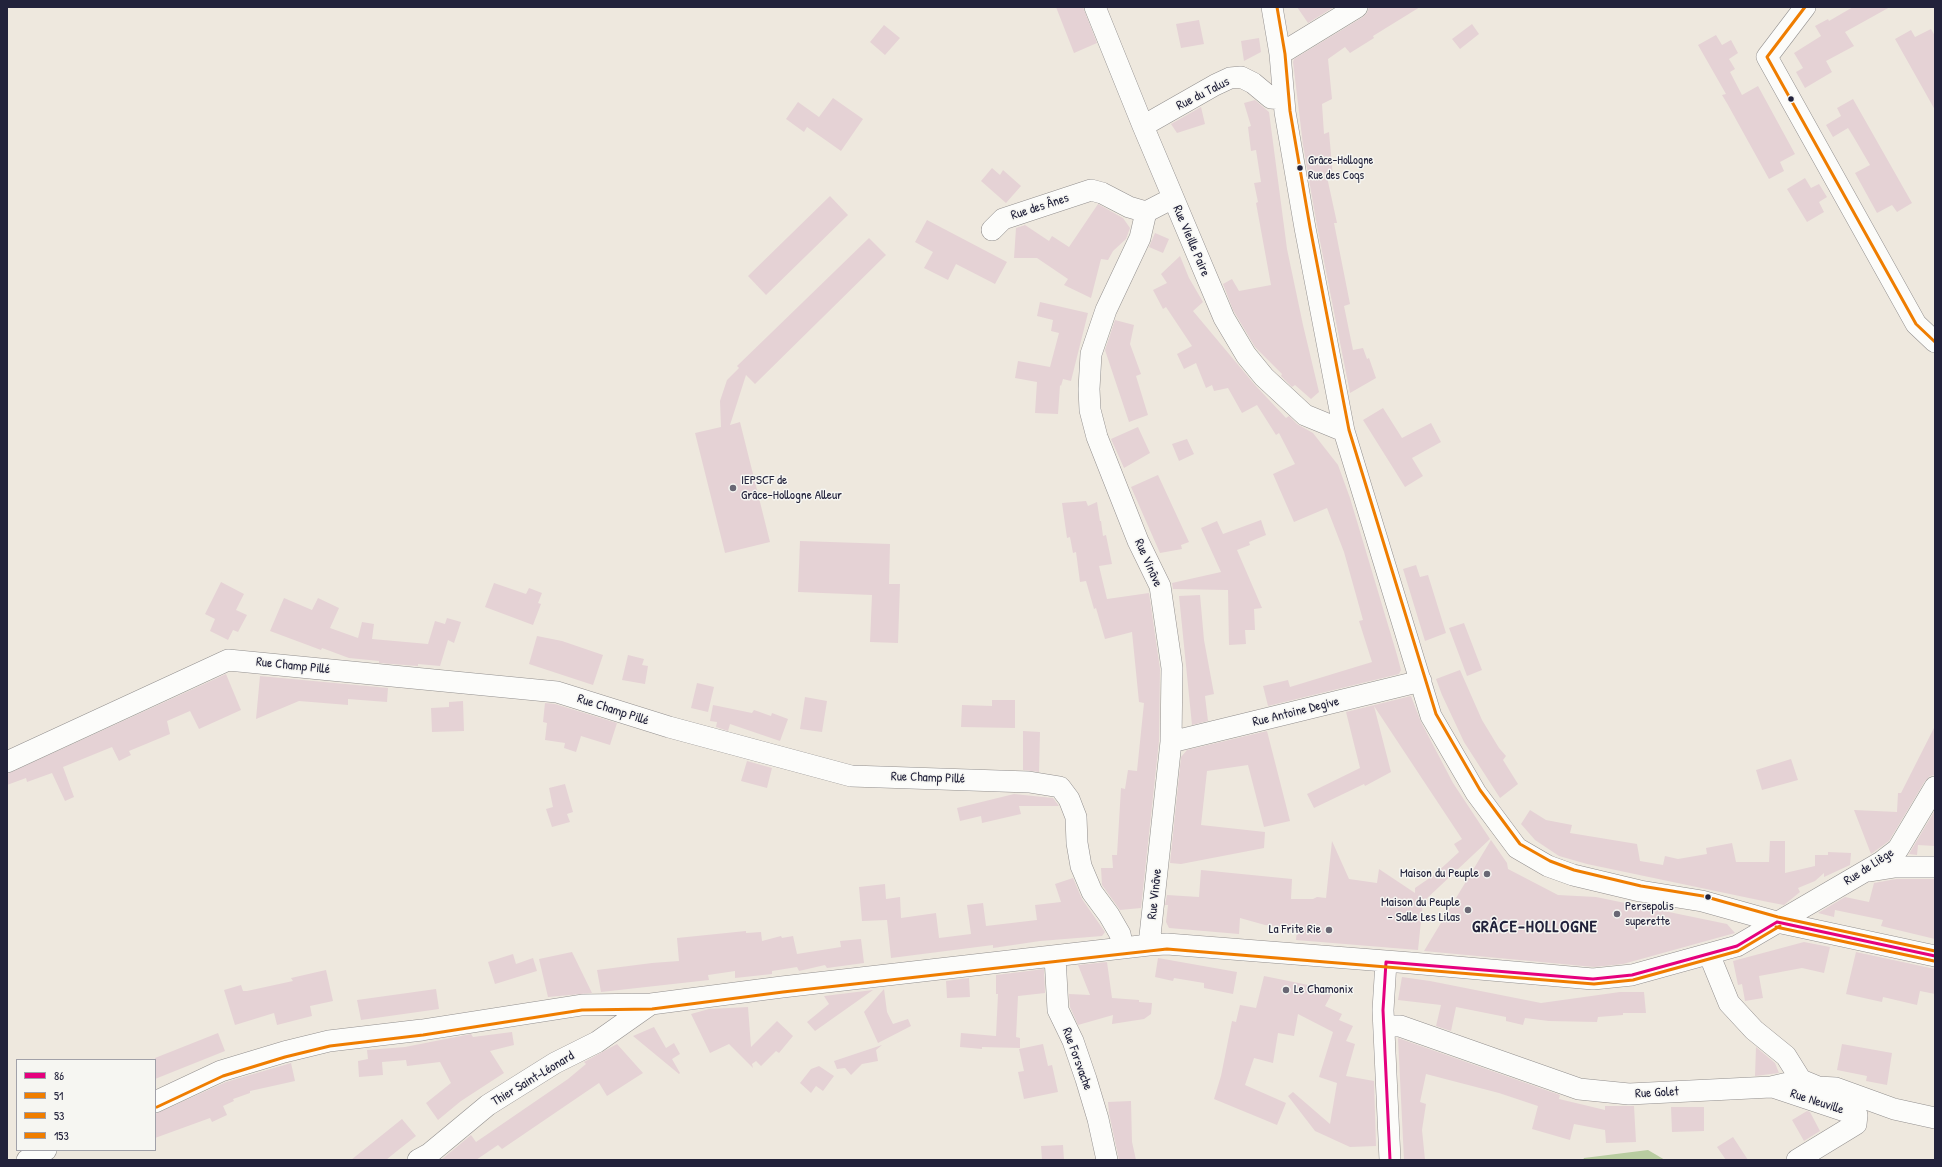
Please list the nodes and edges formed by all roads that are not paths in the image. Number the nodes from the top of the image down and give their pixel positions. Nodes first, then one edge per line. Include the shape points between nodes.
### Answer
1 (1095, 7) edge
2 (1272, 7) edge
3 (1357, 7) edge
4 (1805, 7) edge
5 (1280, 54) junction
6 (1284, 99) junction
7 (1143, 126) junction
8 (1159, 205) junction
9 (992, 230) dead end
10 (1926, 322) edge
11 (1935, 342) edge
12 (1344, 431) junction
13 (1421, 681) junction
14 (1171, 742) junction
15 (7, 762) edge
16 (1935, 787) edge
17 (1935, 867) edge
18 (1866, 871) junction
19 (1777, 922) junction
20 (1150, 945) junction
21 (1123, 948) junction
22 (1709, 954) junction
23 (1935, 956) edge
24 (1054, 957) junction
25 (1386, 962) junction
26 (651, 1004) junction
27 (1384, 1026) junction
28 (1801, 1080) junction
29 (1771, 1086) junction
30 (156, 1102) edge
31 (1935, 1118) edge
32 (44, 1151) edge
33 (27, 1160) edge
34 (418, 1160) edge
35 (1107, 1160) edge
36 (1390, 1160) edge
37 (1797, 1160) edge

1 - 7 street, Rue Vieille Paire
2 - 5 street
3 - 5 street
4 - 10 street via 1767,57
5 - 6 street
6 - 7 street, Rue du Talus via 1271,98 1241,77 1230,78
6 - 12 street via 1305,228
7 - 8 street, Rue Vieille Paire
8 - 9 street, Rue des Ânes via 1129,207 1091,190 1003,219
8 - 12 street, Rue Vieille Paire via 1246,355 1264,377 1306,415
8 - 14 street, Rue Vinâve via 1140,238 1106,310 1091,354 1090,403 1097,437 1138,541 1160,586 1172,668
10 - 11 street
12 - 13 street
13 - 14 street, Rue Antoine Degive
13 - 19 street via 1431,716 1476,793 1517,848 1548,866 1573,875 1640,891 1726,906
14 - 20 street, Rue Vinâve
15 - 21 street, Rue Champ Pillé via 228,660 557,692 669,727 851,776 1029,782 1060,787 1069,799 1076,818 1081,866 1092,892 1120,934
16 - 18 street, Rue de Liège via 1898,850
17 - 18 street via 1895,867
18 - 19 street, Rue de Liège
19 - 22 street, Rue de Liège via 1737,946
19 - 23 street
20 - 21 street, Rue de Liège
20 - 25 street, Rue de Liège via 1167,944
21 - 24 street, Rue de Liège
22 - 25 street, Rue de Liège via 1632,975 1593,979
22 - 28 street via 1729,1003 1754,1030 1786,1056
24 - 26 street, Rue de Liège
24 - 35 street, Rue Forsvache via 1058,1010 1073,1041 1086,1079
25 - 27 street
26 - 30 street, Rue de Liège via 582,1005 422,1030 329,1041 221,1071
26 - 34 street, Thier Saint-Léonard via 597,1042 555,1063 488,1105 429,1154
27 - 29 street, Rue Golet via 1400,1026 1579,1089 1629,1094
27 - 36 street
28 - 29 street, Rue Golet
28 - 31 street via 1818,1087 1836,1088 1894,1109
29 - 37 street, Rue Neuville via 1857,1115 1856,1124
32 - 33 street

